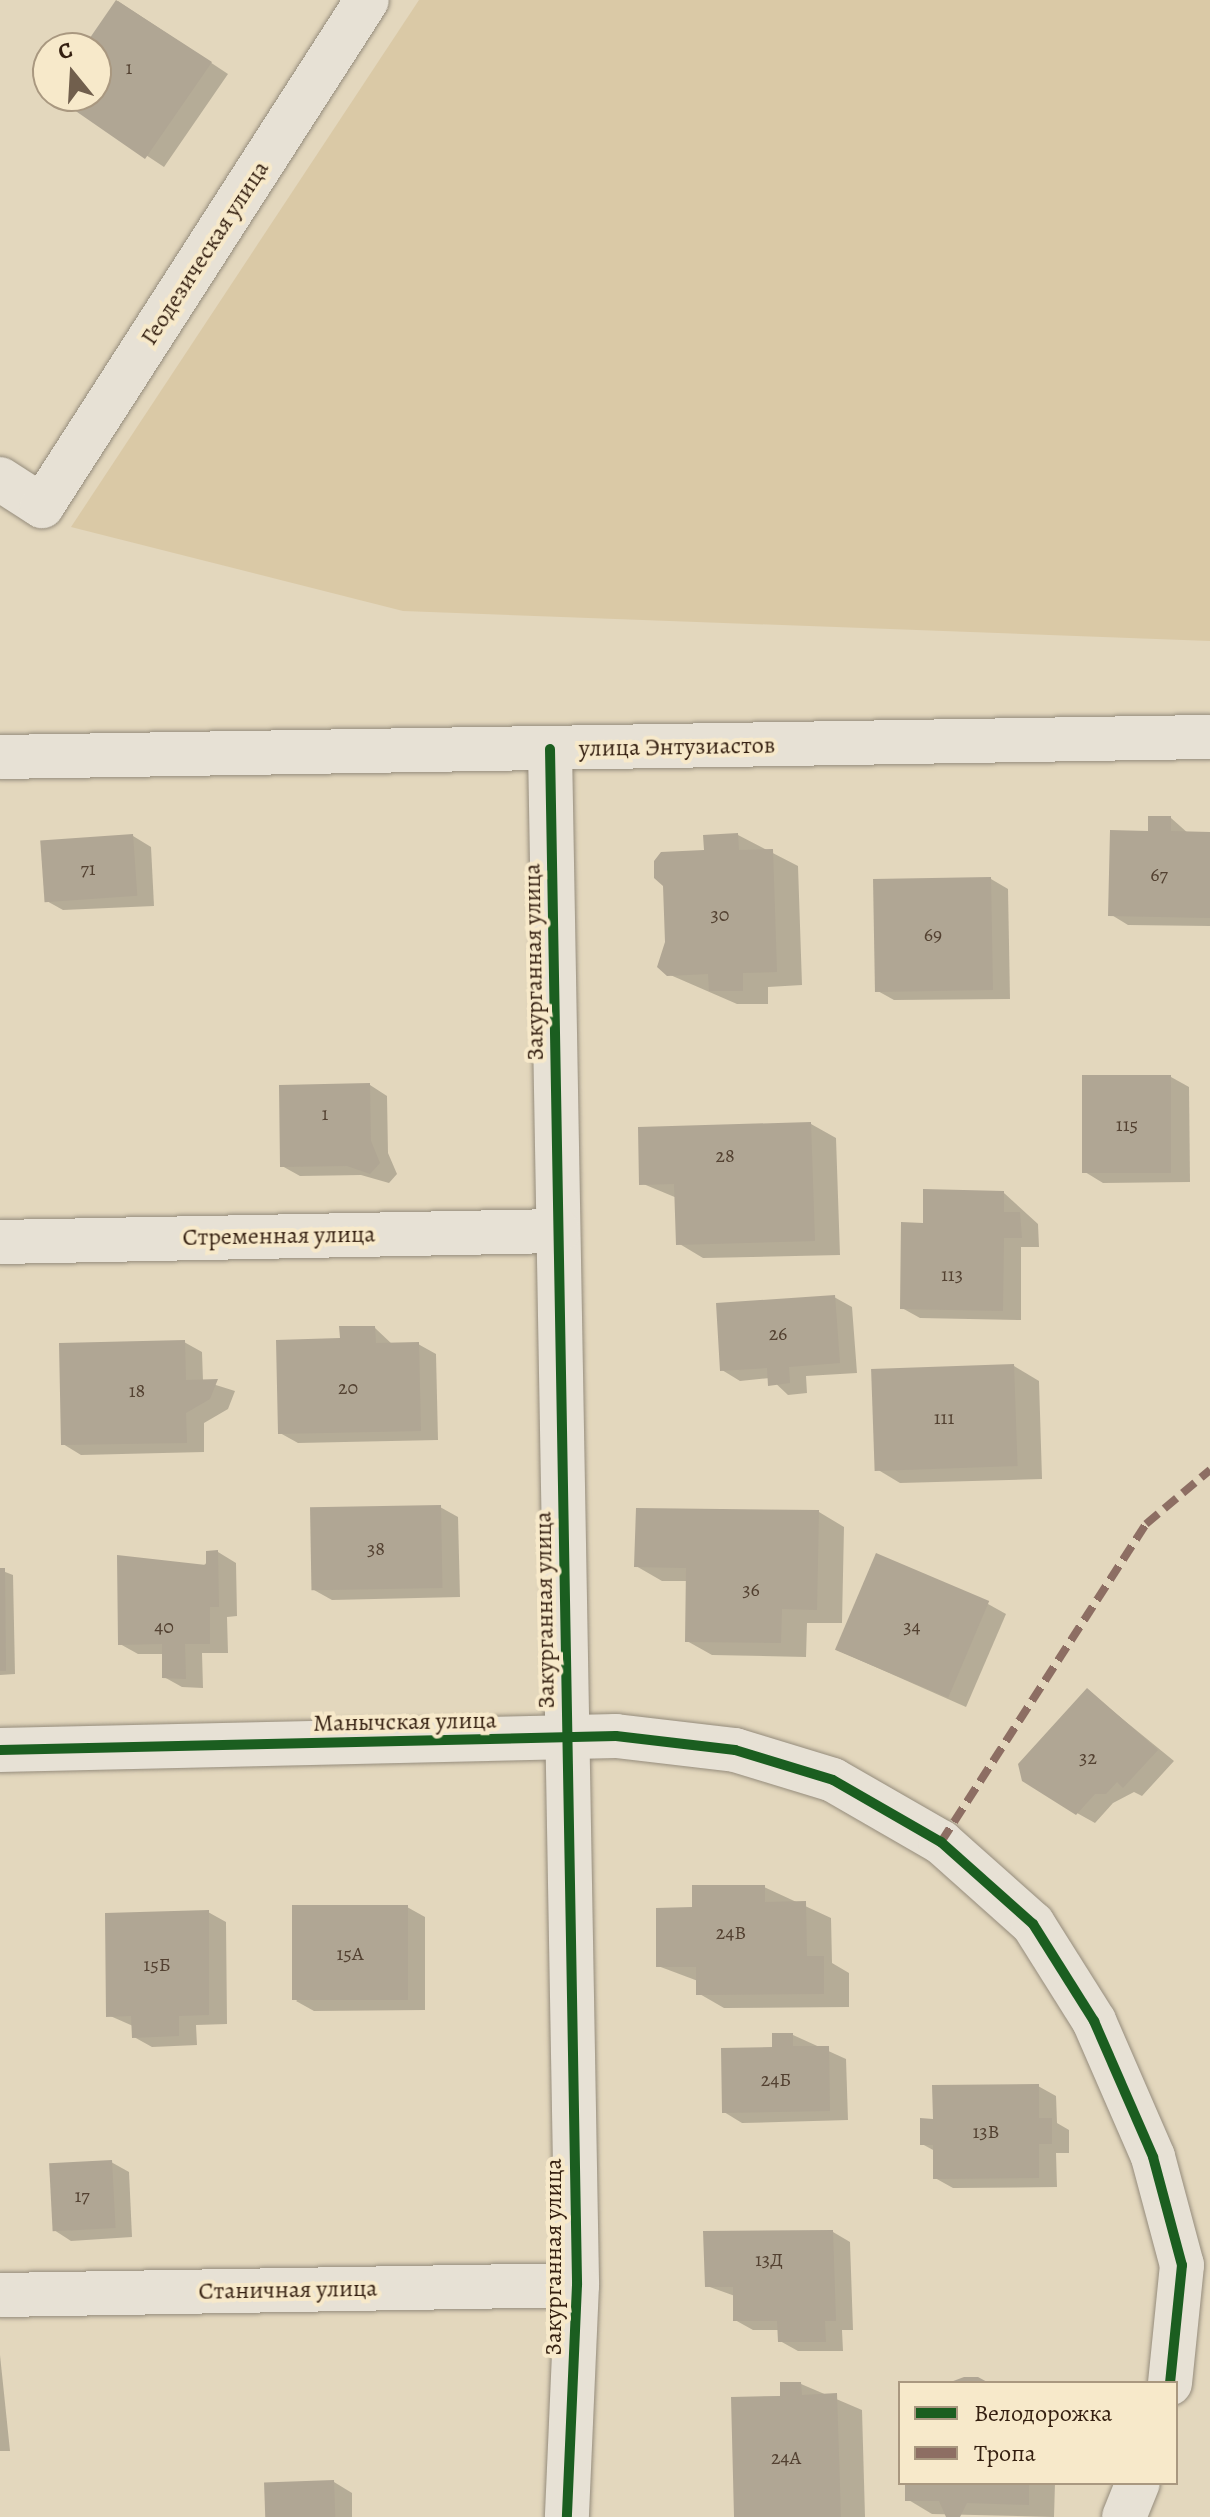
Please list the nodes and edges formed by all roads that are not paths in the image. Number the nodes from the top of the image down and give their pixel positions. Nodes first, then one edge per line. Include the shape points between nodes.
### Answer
1 (367, 0) edge
2 (0, 479) edge
3 (1210, 737) edge
4 (550, 749) junction
5 (0, 757) edge
6 (558, 1231) junction
7 (0, 1242) edge
8 (567, 1738) junction
9 (0, 1750) edge
10 (1196, 2279) edge
11 (577, 2285) junction
12 (0, 2295) edge
13 (1170, 2381) edge
14 (1137, 2485) edge
15 (567, 2517) edge
16 (1124, 2517) edge

1 - 2 street, Геодезическая улица via 42,506
3 - 4 street, улица Энтузиастов
4 - 5 street, улица Энтузиастов
4 - 6 street, Закурганная улица
6 - 7 street, Стременная улица
6 - 8 street, Закурганная улица
8 - 9 street, Манычская улица
8 - 10 street, Манычская улица via 735,1750 833,1780 941,1842 1033,1924 1094,2021 1153,2157
8 - 11 street, Закурганная улица
10 - 13 street, Манычская улица
11 - 12 street, Станичная улица
11 - 15 street, Закурганная улица
14 - 16 street

